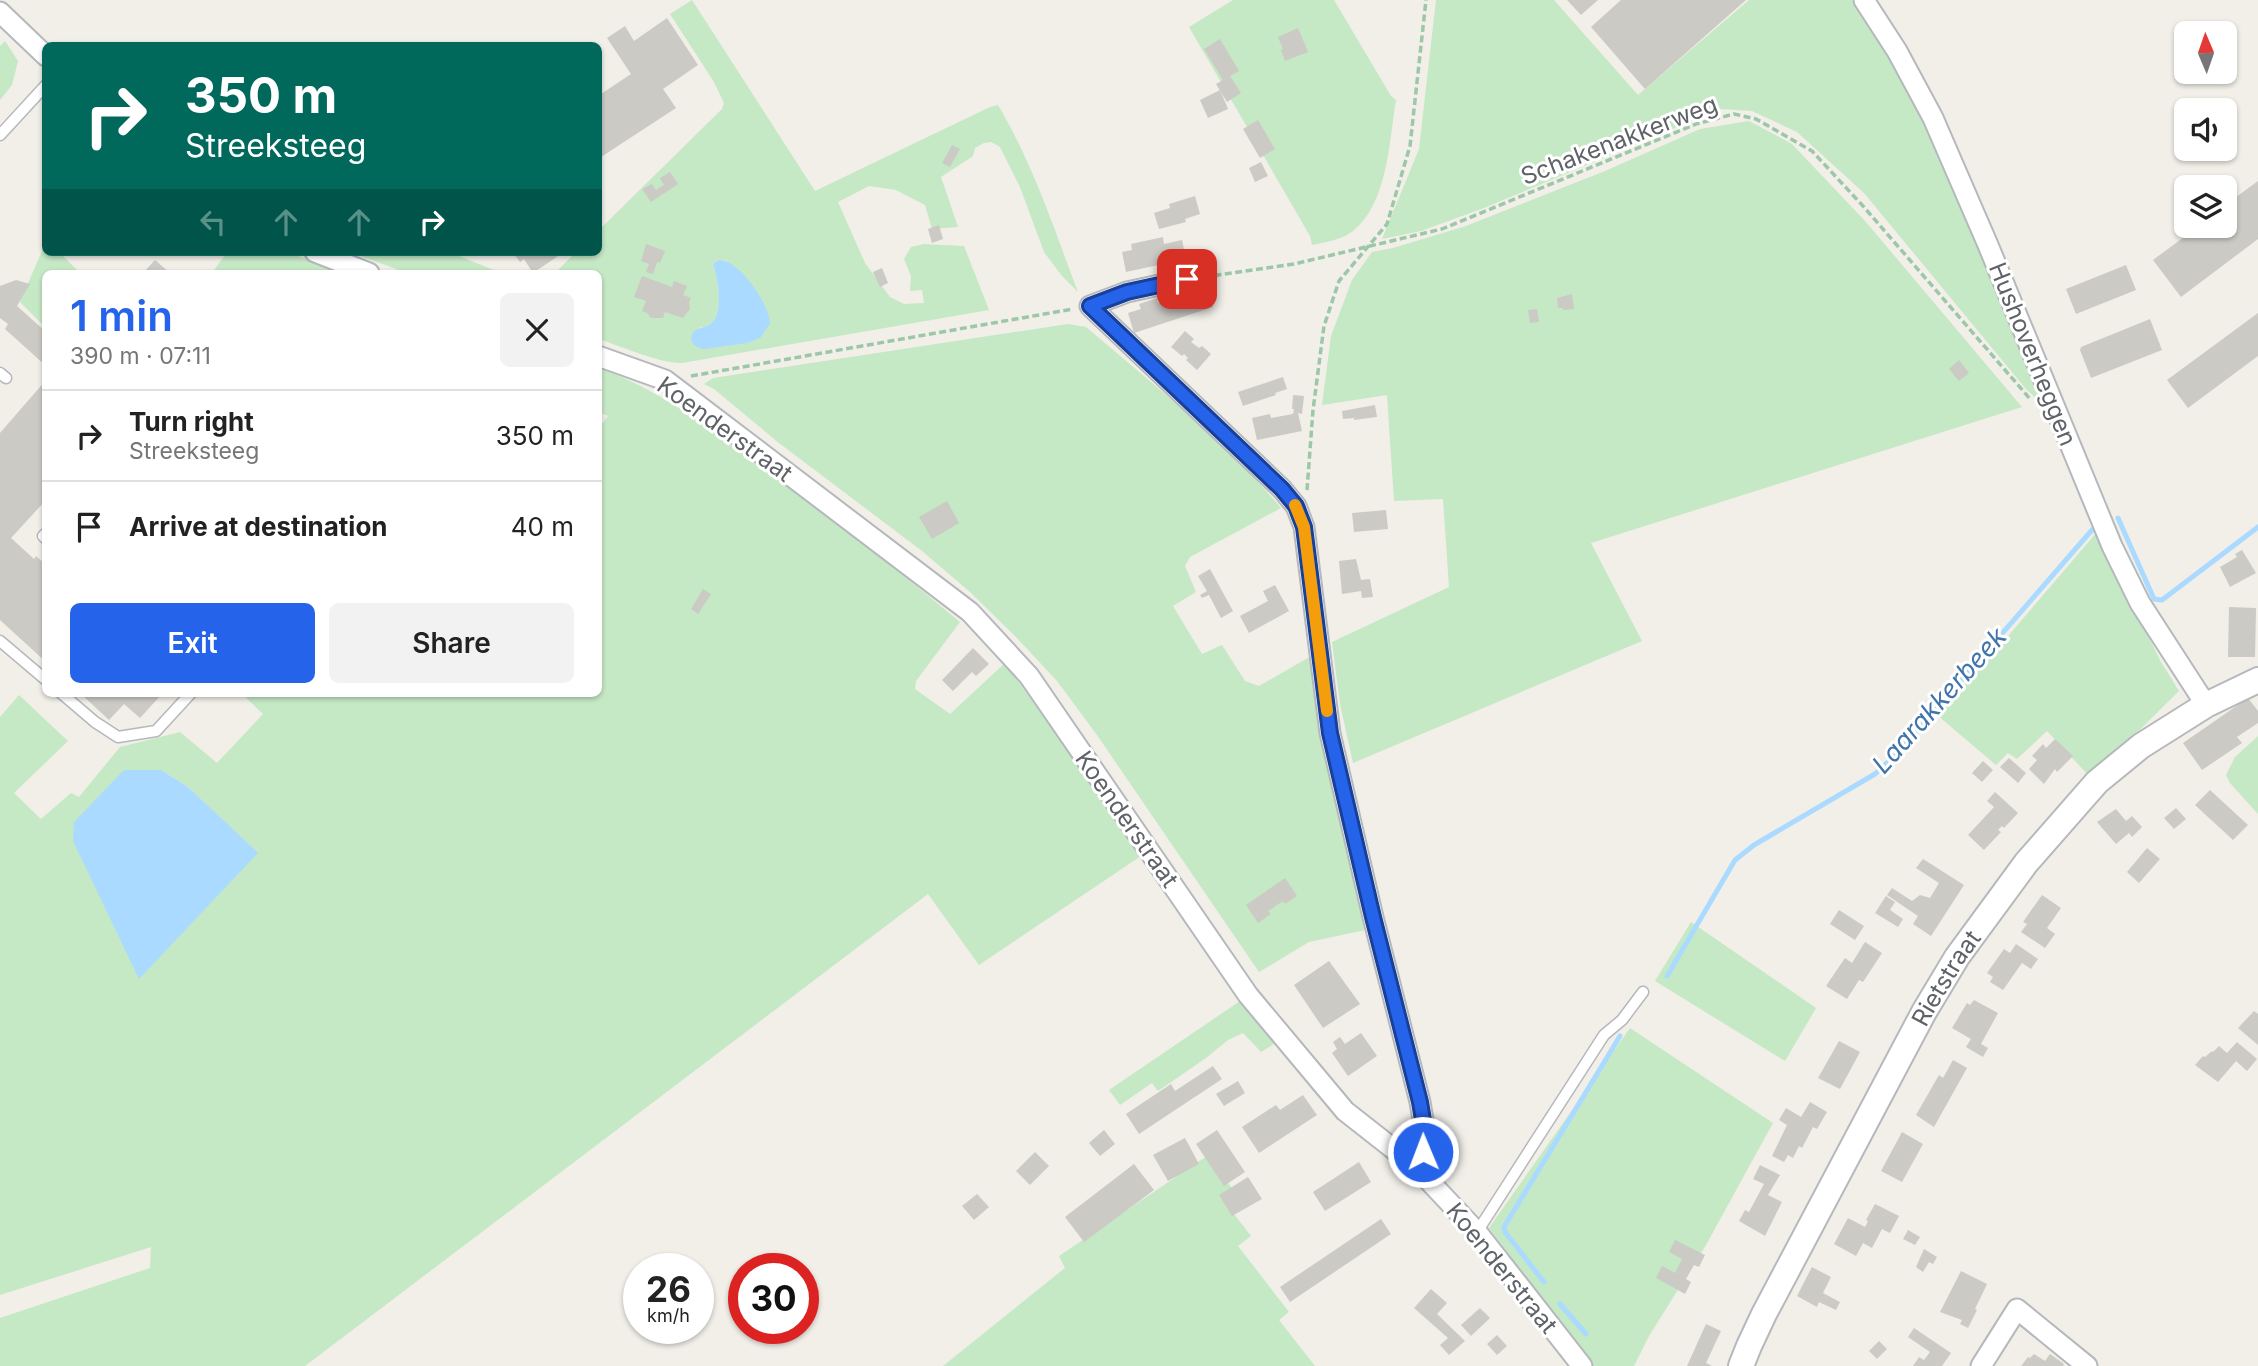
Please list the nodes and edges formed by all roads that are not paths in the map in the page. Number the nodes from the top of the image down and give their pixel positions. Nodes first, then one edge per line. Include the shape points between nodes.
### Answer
1 (1864, 0) edge
2 (0, 12) edge
3 (42, 52) edge
4 (42, 89) edge
5 (0, 135) edge
6 (325, 256) edge
7 (361, 270) edge
8 (1187, 279) road end
9 (602, 357) edge
10 (0, 641) edge
11 (42, 677) edge
12 (2258, 681) edge
13 (66, 697) edge
14 (187, 697) edge
15 (2206, 705) junction
16 (1643, 992) dead end
17 (1415, 1166) junction
18 (1478, 1231) junction
19 (1582, 1366) edge
20 (1741, 1366) edge
21 (1981, 1366) edge
22 (2087, 1366) edge

1 - 15 street, Hushoverheggen via 1933,118 2112,546 2140,603
2 - 3 street
4 - 5 lane
6 - 7 street
8 - 17 street via 1127,292 1090,306 1282,489 1296,506 1304,527 1330,733 1420,1102 1426,1138
9 - 17 street, Koenderstraat via 665,380 970,612 1029,676 1248,995 1345,1111
10 - 11 lane
12 - 15 street, Rietstraat
13 - 14 lane via 118,737 156,731
15 - 20 street, Rietstraat via 2141,746 2097,782 2026,863 1957,957 1805,1236
16 - 18 lane via 1604,1035
17 - 18 street, Koenderstraat
18 - 19 street, Koenderstraat
21 - 22 street via 2017,1309

